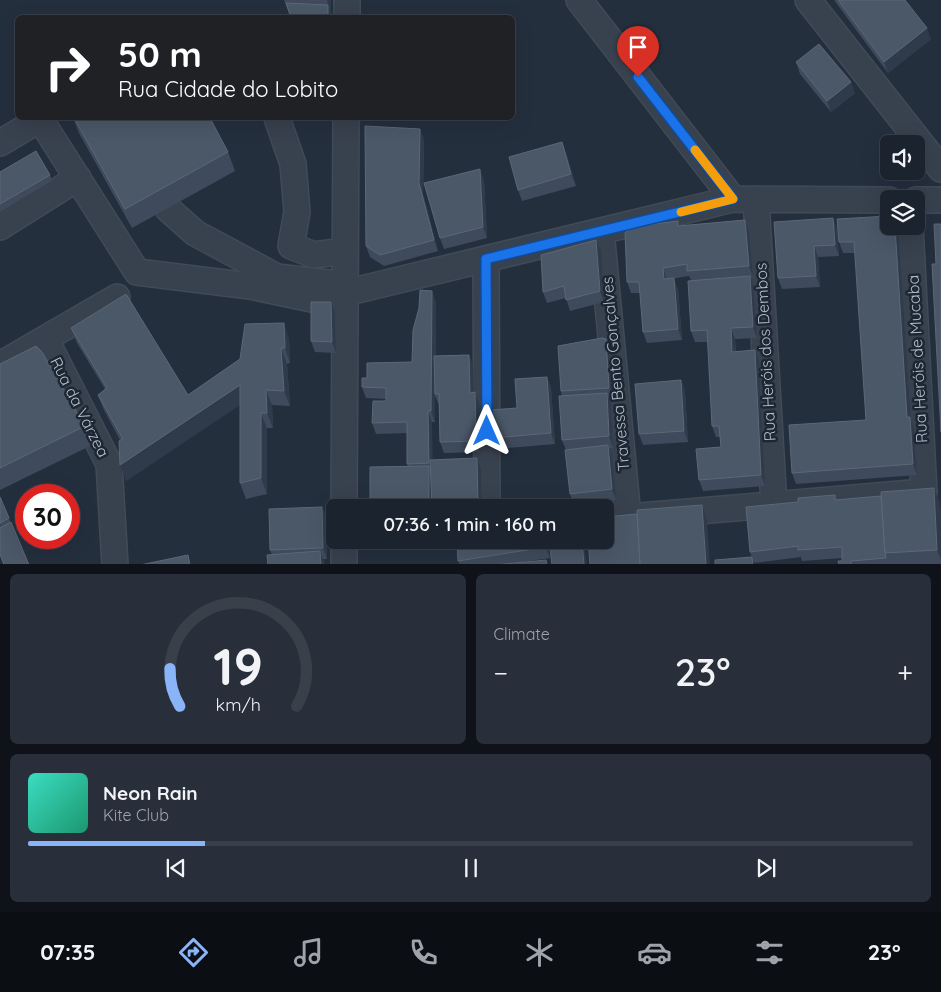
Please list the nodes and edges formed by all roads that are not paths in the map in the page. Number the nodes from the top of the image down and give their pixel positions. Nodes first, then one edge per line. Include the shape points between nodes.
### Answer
1 (347, 0) edge
2 (579, 0) edge
3 (808, 0) edge
4 (347, 15) edge
5 (278, 120) edge
6 (346, 120) edge
7 (0, 143) edge
8 (941, 169) edge
9 (78, 178) junction
10 (745, 199) junction
11 (880, 200) edge
12 (925, 200) edge
13 (941, 200) edge
14 (168, 209) dead end
15 (0, 227) edge
16 (601, 231) junction
17 (910, 235) edge
18 (345, 251) junction
19 (486, 259) junction
20 (345, 294) junction
21 (117, 296) dead end
22 (46, 340) junction
23 (0, 365) edge
24 (344, 499) edge
25 (487, 499) edge
26 (774, 505) junction
27 (616, 518) edge
28 (115, 564) edge

1 - 4 street
2 - 10 street
3 - 8 street
5 - 18 street via 293,164 297,212 291,246 314,255
6 - 18 street
7 - 9 street via 40,120
9 - 15 street
9 - 20 street via 137,272
10 - 11 street
10 - 16 street
10 - 26 street, Rua Heróis dos Dembos
12 - 13 street
14 - 20 street via 195,233 277,277
16 - 19 street
16 - 27 street, Travessa Bento Gonçalves
17 - 26 street, Rua Heróis de Mucaba via 924,492
18 - 20 street
19 - 20 street
19 - 25 street
20 - 24 street
21 - 22 street, Rua da Várzea
22 - 23 street, Rua da Várzea
22 - 28 street, Rua da Várzea via 109,464
26 - 27 street

